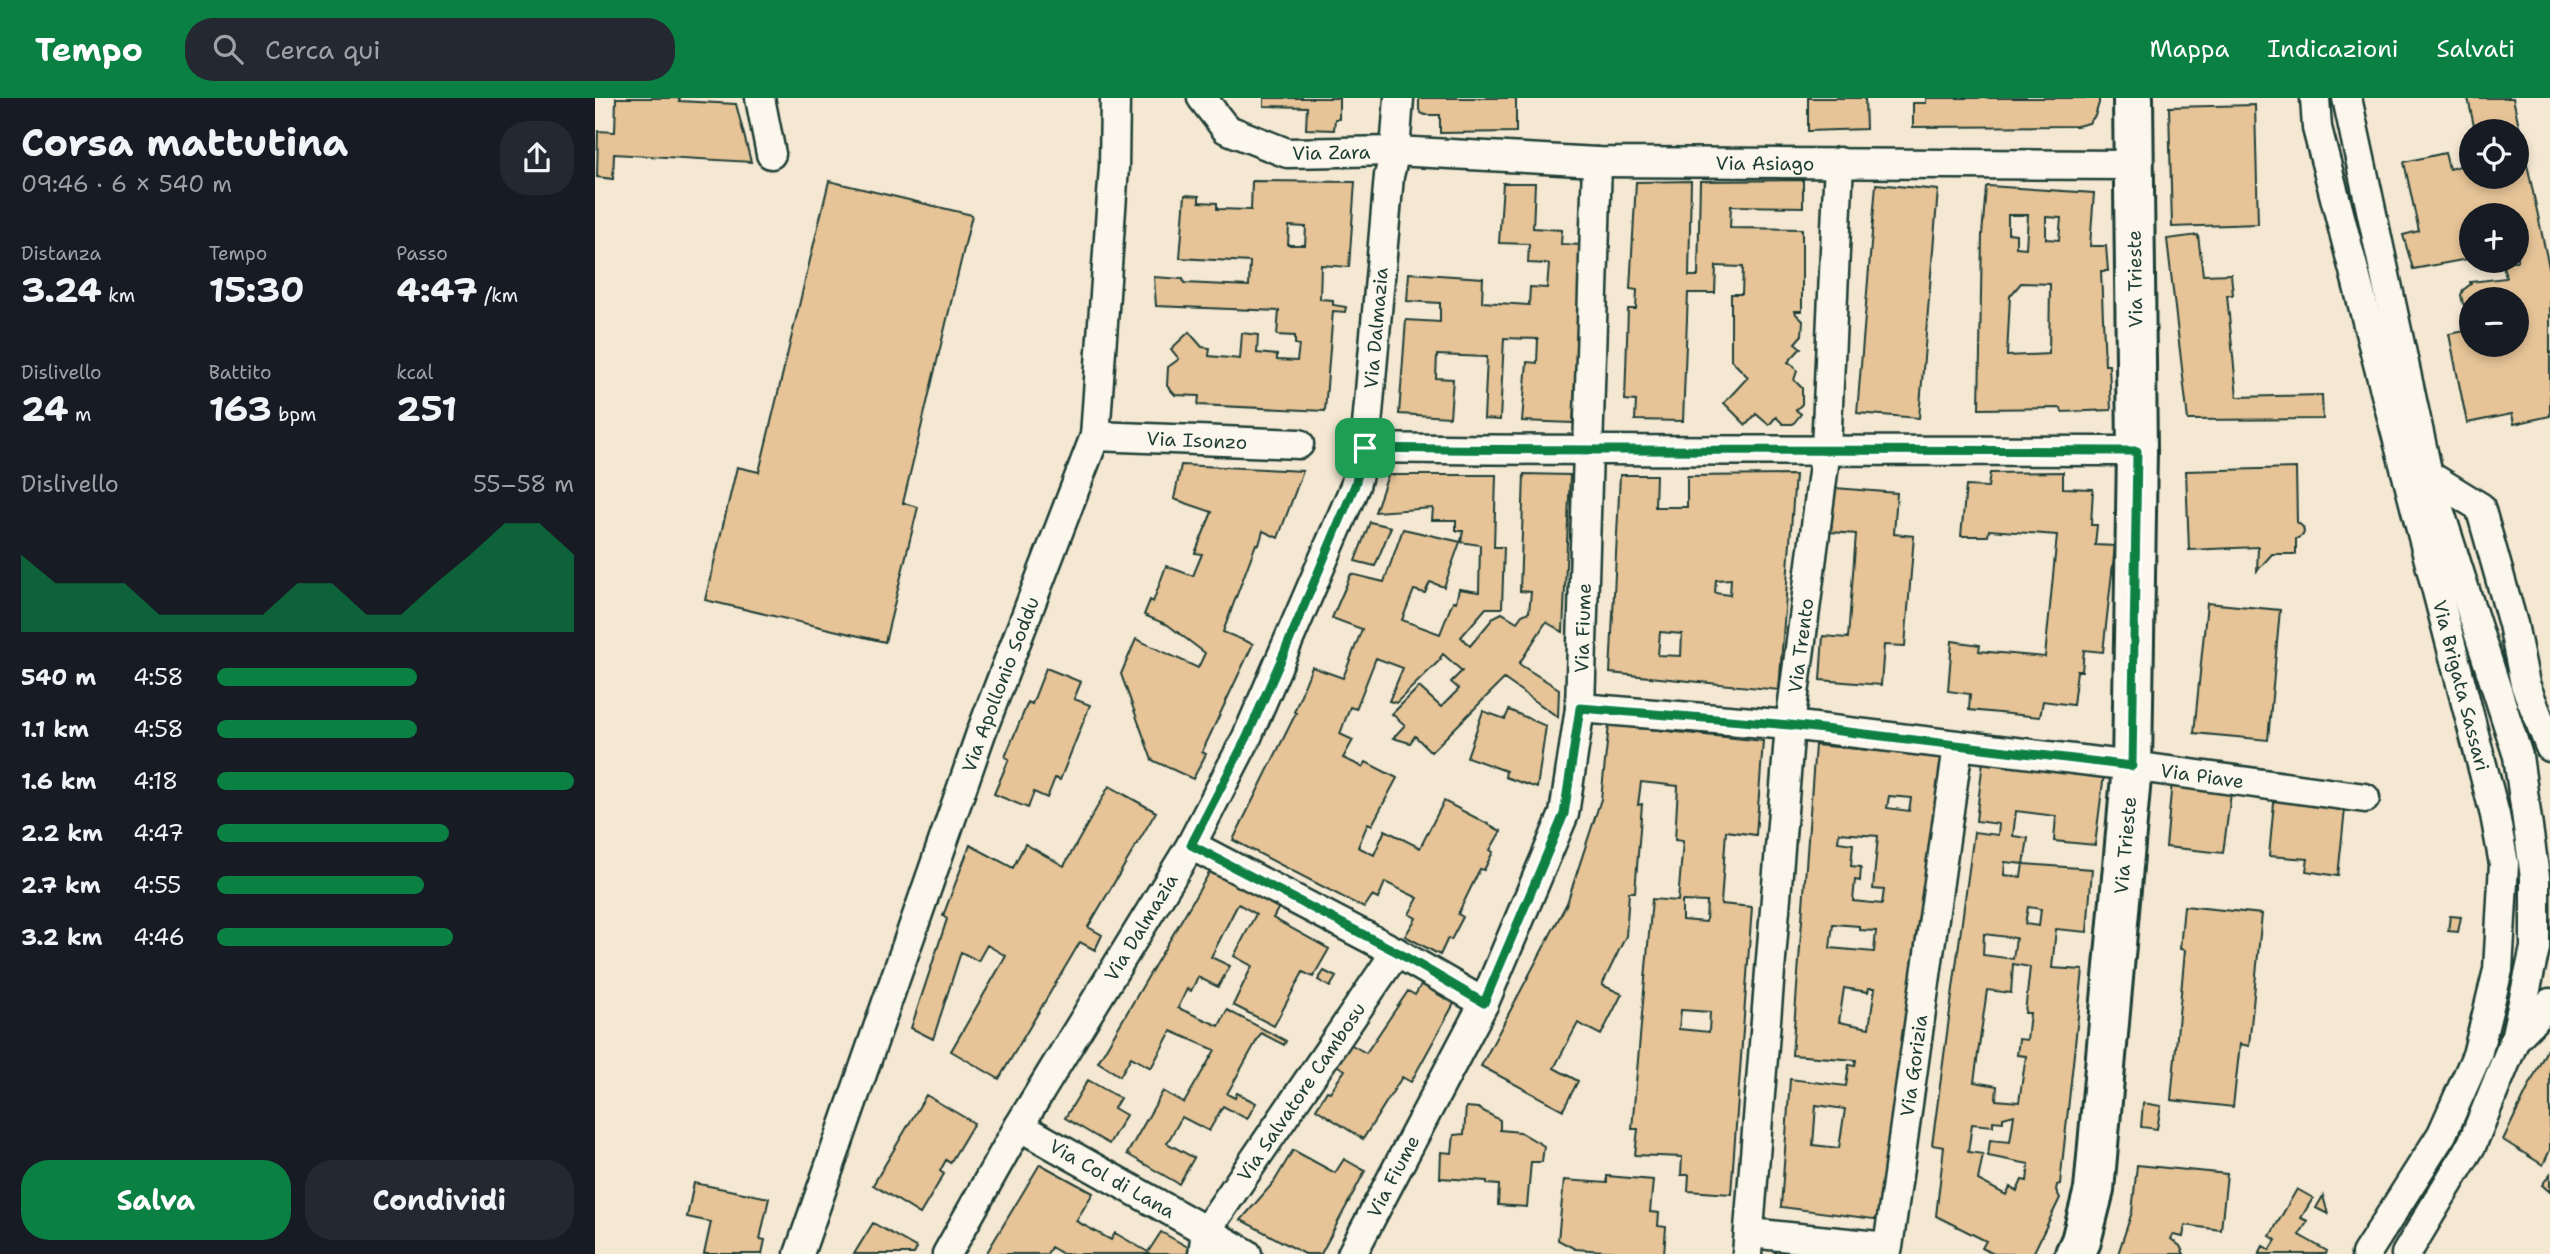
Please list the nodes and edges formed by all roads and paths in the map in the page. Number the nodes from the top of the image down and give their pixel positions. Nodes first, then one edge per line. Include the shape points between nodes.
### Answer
1 (760, 98) edge
2 (1115, 98) edge
3 (1202, 98) edge
4 (1399, 98) edge
5 (2133, 98) edge
6 (2315, 98) edge
7 (2347, 98) edge
8 (1395, 151) junction
9 (771, 154) dead end
10 (1597, 162) junction
11 (1839, 162) junction
12 (2133, 165) junction
13 (1095, 436) junction
14 (1299, 444) dead end
15 (1365, 448) junction
16 (1826, 449) junction
17 (2137, 451) junction
18 (1587, 452) junction
19 (2428, 475) junction
20 (2525, 684) junction
21 (2550, 700) edge
22 (1580, 708) junction
23 (1790, 725) junction
24 (1958, 746) junction
25 (2550, 747) edge
26 (2132, 766) junction
27 (2365, 798) dead end
28 (1191, 845) junction
29 (1397, 952) junction
30 (1484, 1003) junction
31 (2550, 1003) edge
32 (2515, 1039) junction
33 (1019, 1126) junction
34 (1204, 1243) edge
35 (1748, 1243) edge
36 (799, 1254) edge
37 (947, 1254) edge
38 (1247, 1254) edge
39 (1352, 1254) edge
40 (2075, 1254) edge
41 (2366, 1254) edge
42 (2406, 1254) edge

1 - 9 street
2 - 13 street, Via Apollonio Soddu
3 - 8 street, Via Zara via 1226,129 1287,153
4 - 8 street, Via Dalmazia
5 - 12 main road, Via Trieste
6 - 41 street, Via Brigata Sassari via 2317,128 2504,864 2498,970 2477,1055 2442,1135
7 - 19 street, Via Brigata Sassari
8 - 10 street, Via Asiago
8 - 15 street, Via Dalmazia
10 - 11 street, Via Asiago
10 - 18 street, Via Fiume
11 - 12 street, Via Asiago
11 - 16 street, Via Trento
12 - 17 main road, Via Trieste
13 - 14 street, Via Isonzo
13 - 36 street, Via Apollonio Soddu via 981,733
15 - 18 street
15 - 28 street, Via Dalmazia via 1355,485 1285,651
16 - 17 street
16 - 18 street
16 - 23 street, Via Trento
17 - 26 main road, Via Trieste
18 - 22 street, Via Fiume
19 - 20 street via 2480,507
19 - 32 street, Via Brigata Sassari via 2518,756 2535,877 2535,948
20 - 21 street
20 - 25 street
22 - 23 street, Via Piave
22 - 30 street, Via Fiume via 1564,814
23 - 24 street, Via Piave
23 - 35 street, Via Trento
24 - 26 street, Via Piave
24 - 35 street, Via Gorizia via 1888,1247
26 - 27 street, Via Piave
26 - 40 main road, Via Trieste via 2094,1190
28 - 29 street
28 - 33 street, Via Dalmazia
29 - 30 street
29 - 34 street, Via Salvatore Cambosu
30 - 39 street, Via Fiume
31 - 32 street, Via Brigata Sassari
32 - 42 street, Via Brigata Sassari via 2472,1144
33 - 34 street, Via Col di Lana
33 - 37 street, Via Dalmazia
34 - 38 street, Via Col di Lana

